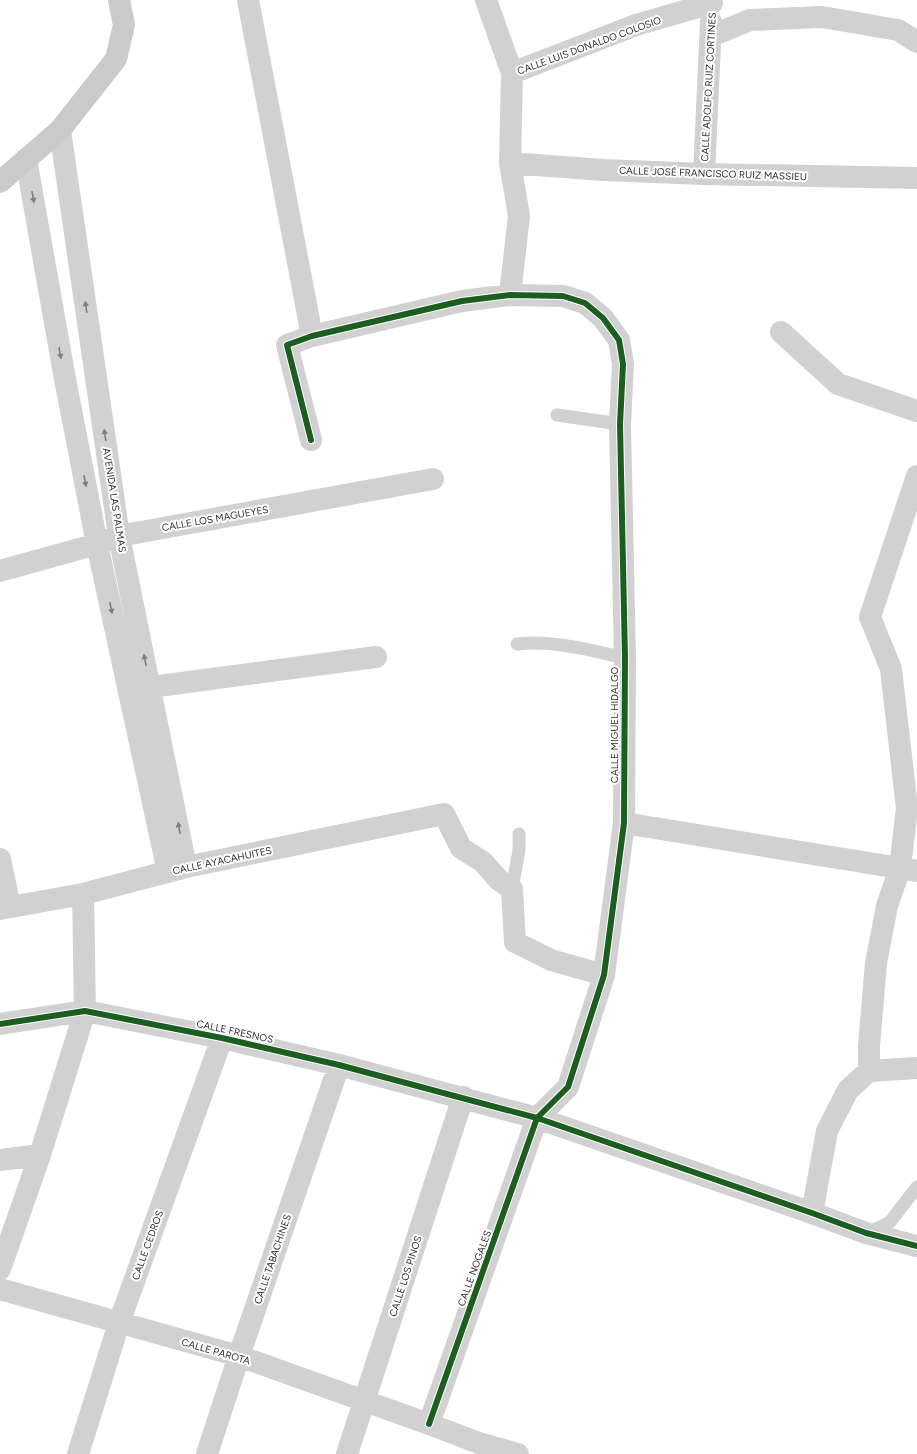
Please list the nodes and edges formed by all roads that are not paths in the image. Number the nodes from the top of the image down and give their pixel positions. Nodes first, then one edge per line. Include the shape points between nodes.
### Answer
1 (118, 0) edge
2 (248, 0) edge
3 (486, 0) edge
4 (712, 2) edge
5 (711, 36) junction
6 (917, 42) edge
7 (512, 73) junction
8 (60, 130) junction
9 (26, 159) junction
10 (510, 163) junction
11 (704, 174) junction
12 (917, 178) edge
13 (0, 182) edge
14 (510, 295) junction
15 (781, 332) dead end
16 (312, 336) junction
17 (917, 411) edge
18 (557, 416) dead end
19 (620, 424) junction
20 (311, 440) dead end
21 (917, 476) edge
22 (433, 479) dead end
23 (120, 536) junction
24 (97, 544) junction
25 (0, 571) edge
26 (517, 644) dead end
27 (376, 657) dead end
28 (625, 658) junction
29 (140, 688) junction
30 (624, 823) junction
31 (519, 834) dead end
32 (0, 859) edge
33 (177, 869) junction
34 (909, 870) edge
35 (512, 889) junction
36 (83, 894) junction
37 (5, 908) edge
38 (604, 975) junction
39 (85, 1012) junction
40 (0, 1024) edge
41 (222, 1038) junction
42 (339, 1065) junction
43 (917, 1068) edge
44 (869, 1071) junction
45 (463, 1098) junction
46 (537, 1118) junction
47 (40, 1155) junction
48 (0, 1160) edge
49 (917, 1187) edge
50 (812, 1213) junction
51 (866, 1233) junction
52 (917, 1246) edge
53 (0, 1269) edge
54 (0, 1289) edge
55 (119, 1323) junction
56 (239, 1356) junction
57 (364, 1401) junction
58 (429, 1424) junction
59 (477, 1449) edge
60 (78, 1454) edge
61 (207, 1454) edge
62 (347, 1454) edge
63 (518, 1454) edge

1 - 8 street via 124,25 116,59
2 - 16 street
3 - 7 street
4 - 5 street, CALLE ADOLFO RUIZ CORTINES
4 - 7 street, CALLE LUIS DONALDO COLOSIO via 636,25
5 - 6 street via 750,20 822,17 898,30
5 - 11 street, CALLE ADOLFO RUIZ CORTINES
7 - 10 street
8 - 9 street
23 -> 8 street, AVENIDA LAS PALMAS
9 - 13 street
9 -> 24 street
10 - 11 street, CALLE JOSÉ FRANCISCO RUIZ MASSIEU
10 - 14 street via 519,216
11 - 12 street, CALLE JOSÉ FRANCISCO RUIZ MASSIEU
14 - 16 street, CALLE MIGUEL HIDALGO via 462,301
14 - 19 street, CALLE MIGUEL HIDALGO via 563,296 585,303 603,318 619,340 623,364
15 - 17 street via 838,384
16 - 20 street, CALLE MIGUEL HIDALGO via 287,345
18 - 19 lane
19 - 28 street, CALLE MIGUEL HIDALGO
21 - 34 street via 870,617 891,669 906,808
22 - 23 street, CALLE LOS MAGUEYES
23 - 24 street, CALLE LOS MAGUEYES
29 -> 23 street, AVENIDA LAS PALMAS
24 - 25 street, CALLE LOS MAGUEYES
24 -> 29 street
26 - 28 lane via 533,642 569,646
27 - 29 street
28 - 30 street, CALLE MIGUEL HIDALGO
29 - 33 street, AVENIDA LAS PALMAS
30 - 34 street
30 - 38 street, CALLE MIGUEL HIDALGO
31 - 35 lane via 519,850
32 - 37 street
33 - 35 street, CALLE AYACAHUITES via 444,814 461,848 483,862 499,880
33 - 36 street, CALLE AYACAHUITES
34 - 44 street via 886,906 876,963 868,1046
35 - 38 street via 515,942 551,960
36 - 37 street, CALLE AYACAHUITES
36 - 39 street
38 - 46 street, CALLE MIGUEL HIDALGO via 568,1087
39 - 40 street, CALLE FRESNOS
39 - 41 street, CALLE FRESNOS
39 - 47 street
41 - 42 street, CALLE FRESNOS
41 - 55 street, CALLE CEDROS
42 - 45 street, CALLE FRESNOS
42 - 56 street, CALLE TABACHINES
43 - 44 street
44 - 50 street via 848,1090 826,1131
45 - 46 street, CALLE FRESNOS
45 - 57 street, CALLE LOS PINOS
46 - 50 street, CALLE FRESNOS
46 - 58 street, CALLE NOGALES
47 - 48 street
47 - 53 street
49 - 51 lane via 890,1222
50 - 51 street, CALLE FRESNOS
51 - 52 street, CALLE FRESNOS
54 - 55 street, CALLE PAROTA
55 - 56 street, CALLE PAROTA
55 - 60 street, CALLE CEDROS
56 - 57 street, CALLE PAROTA
56 - 61 street, CALLE TABACHINES
57 - 58 street, CALLE PAROTA
57 - 62 street, CALLE LOS PINOS
58 - 59 street, CALLE PAROTA
59 - 63 street, CALLE PAROTA

